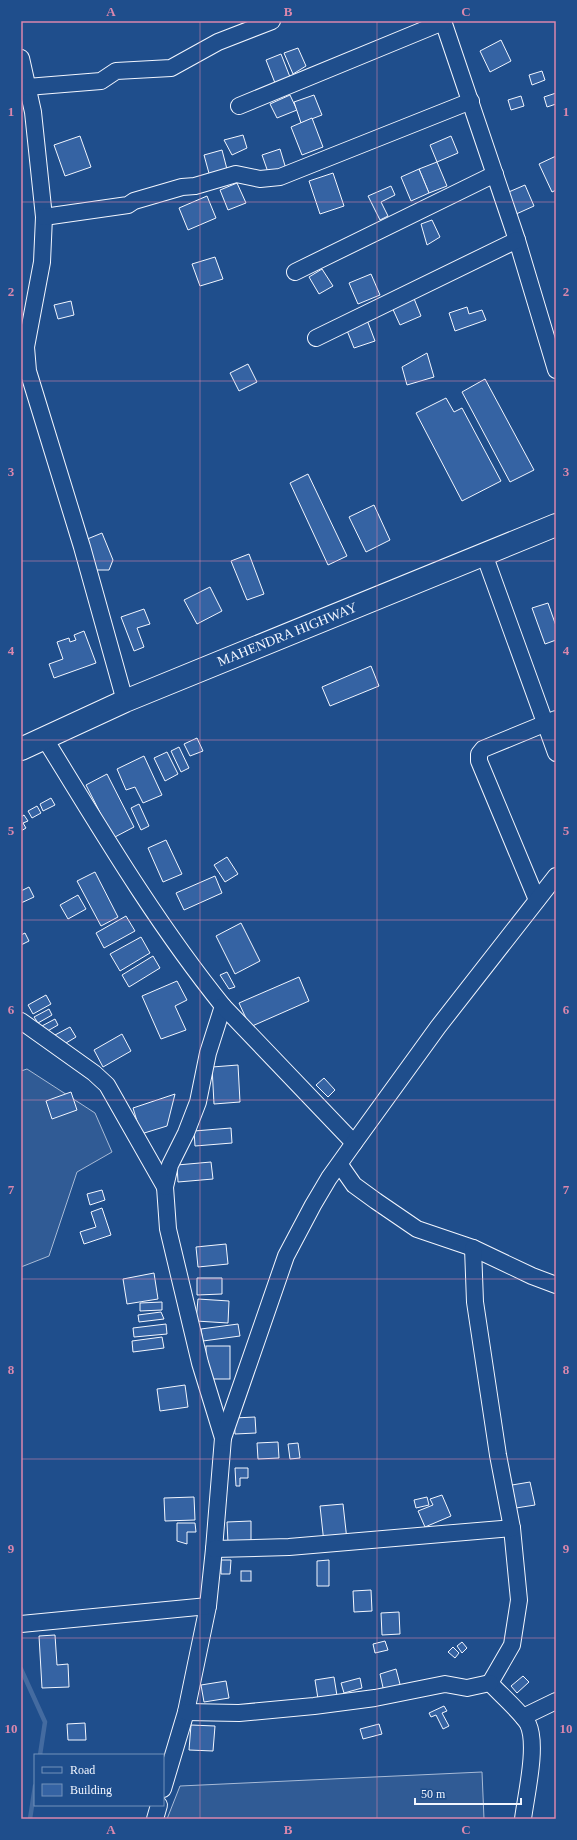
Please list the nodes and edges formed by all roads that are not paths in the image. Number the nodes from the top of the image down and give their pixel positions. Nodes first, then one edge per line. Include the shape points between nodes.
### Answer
1 (272, 21) edge
2 (443, 22) edge
3 (21, 58) edge
4 (27, 88) junction
5 (471, 101) junction
6 (238, 106) dead end
7 (495, 174) junction
8 (44, 217) junction
9 (517, 240) junction
10 (295, 272) dead end
11 (316, 338) dead end
12 (556, 370) edge
13 (556, 525) edge
14 (484, 554) junction
15 (125, 701) junction
16 (550, 721) edge
17 (45, 739) junction
18 (21, 749) edge
19 (556, 753) edge
20 (556, 876) edge
21 (537, 900) junction
22 (223, 1006) junction
23 (21, 1021) edge
24 (354, 1143) junction
25 (340, 1165) junction
26 (165, 1187) junction
27 (473, 1248) junction
28 (556, 1285) edge
29 (223, 1438) junction
30 (512, 1528) junction
31 (214, 1549) junction
32 (208, 1606) junction
33 (21, 1624) edge
34 (490, 1683) junction
35 (556, 1701) edge
36 (186, 1712) junction
37 (523, 1717) junction
38 (164, 1786) edge
39 (158, 1806) edge
40 (154, 1819) edge
41 (523, 1819) edge

1 - 4 street via 218,42 171,68 116,71 101,81
2 - 5 street
2 - 6 street
3 - 4 street
4 - 8 street via 33,112
5 - 7 street
5 - 8 street via 280,177 260,179 236,174 195,186 182,186 128,205
7 - 9 street
7 - 10 street
8 - 15 street via 42,262 26,347 28,370 82,547
9 - 11 street
9 - 12 street
13 - 14 highway, MAHENDRA HIGHWAY
14 - 15 highway, MAHENDRA HIGHWAY
14 - 16 street
15 - 17 highway, MAHENDRA HIGHWAY
16 - 19 street
16 - 21 street via 483,748 479,754 479,761
17 - 18 highway, MAHENDRA HIGHWAY
17 - 22 street via 129,874 172,938
20 - 21 street
21 - 24 street via 438,1027
22 - 24 street
22 - 26 street via 208,1054 198,1102 170,1165
23 - 26 street via 107,1085
24 - 25 street
25 - 27 street via 354,1185 418,1228
25 - 29 street via 317,1198 286,1256
26 - 29 street via 171,1243 200,1363
27 - 28 street
27 - 30 street via 475,1302 498,1455
29 - 31 street
30 - 31 street via 289,1547
30 - 34 street via 519,1600 512,1645
31 - 32 street
32 - 33 street
32 - 36 street
34 - 36 street via 467,1688 445,1684 375,1698 314,1706 240,1713
34 - 37 street
35 - 37 street
36 - 38 street
37 - 41 street via 532,1738
39 - 40 street

